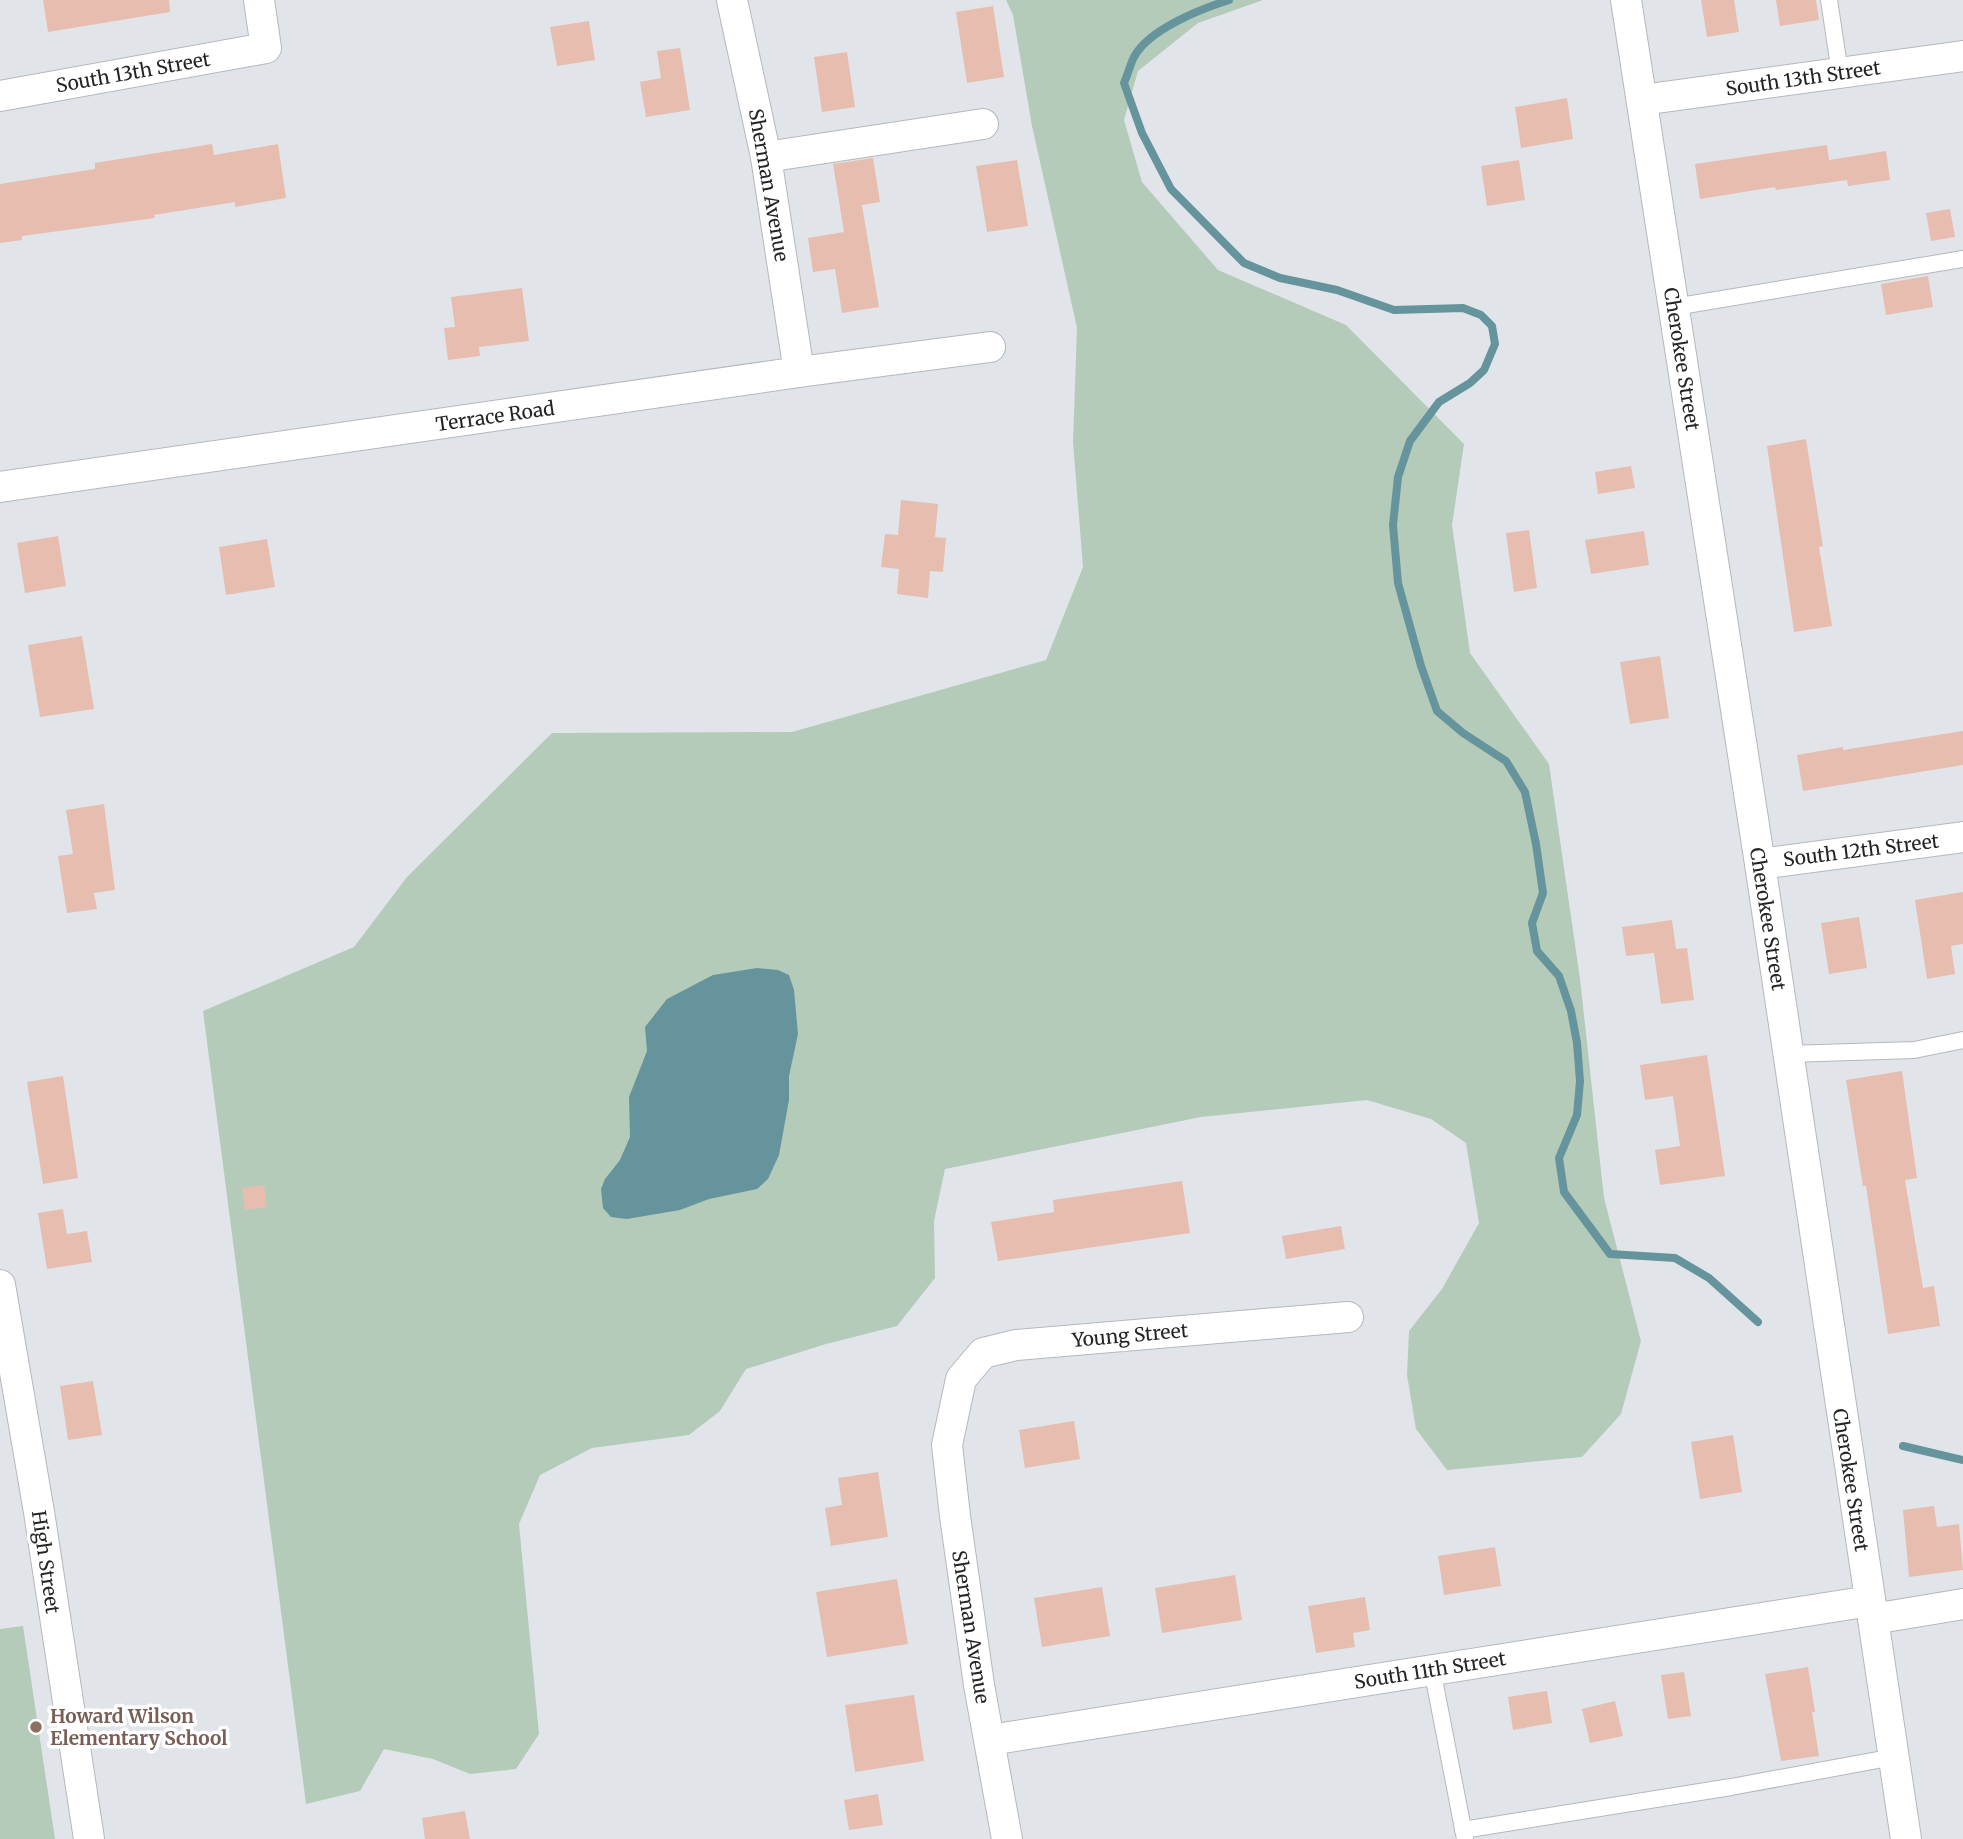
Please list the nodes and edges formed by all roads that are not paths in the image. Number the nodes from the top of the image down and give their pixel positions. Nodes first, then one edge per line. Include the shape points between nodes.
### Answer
1 (259, 0) edge
2 (733, 0) edge
3 (1626, 0) edge
4 (1829, 0) edge
5 (1963, 56) edge
6 (1840, 73) junction
7 (0, 96) edge
8 (1642, 100) junction
9 (983, 124) dead end
10 (766, 157) junction
11 (1963, 259) edge
12 (1674, 307) junction
13 (990, 347) dead end
14 (800, 372) junction
15 (0, 487) edge
16 (1963, 837) edge
17 (1760, 864) junction
18 (1963, 1040) edge
19 (1788, 1054) junction
20 (0, 1285) edge
21 (1348, 1317) dead end
22 (4, 1337) edge
23 (954, 1415) joint
24 (1963, 1604) edge
25 (1872, 1610) junction
26 (1432, 1669) junction
27 (989, 1740) junction
28 (1894, 1757) junction
29 (1464, 1835) edge
30 (89, 1839) edge
31 (1007, 1839) edge
32 (1906, 1839) edge

1 - 7 street, South 13th Street via 266,48
2 - 10 street, Sherman Avenue
3 - 8 street, Cherokee Street
4 - 6 lane
5 - 6 street, South 13th Street
6 - 8 street, South 13th Street
8 - 12 street, Cherokee Street
9 - 10 street
10 - 14 street, Sherman Avenue
11 - 12 lane
12 - 17 street, Cherokee Street
13 - 14 street, Terrace Road
14 - 15 street, Terrace Road
16 - 17 street, South 12th Street
17 - 19 street, Cherokee Street
18 - 19 lane via 1914,1050
19 - 25 street, Cherokee Street
20 - 22 street, High Street
21 - 23 street, Young Street via 1016,1345 983,1353 961,1379
22 - 30 street, High Street via 39,1512
23 - 27 street, Sherman Avenue via 947,1445 952,1493
24 - 25 street, South 11th Street
25 - 26 street, South 11th Street
25 - 28 street, Cherokee Street
26 - 27 street, South 11th Street
26 - 29 lane
27 - 31 street, Sherman Avenue
28 - 29 lane
28 - 32 street, Cherokee Street

